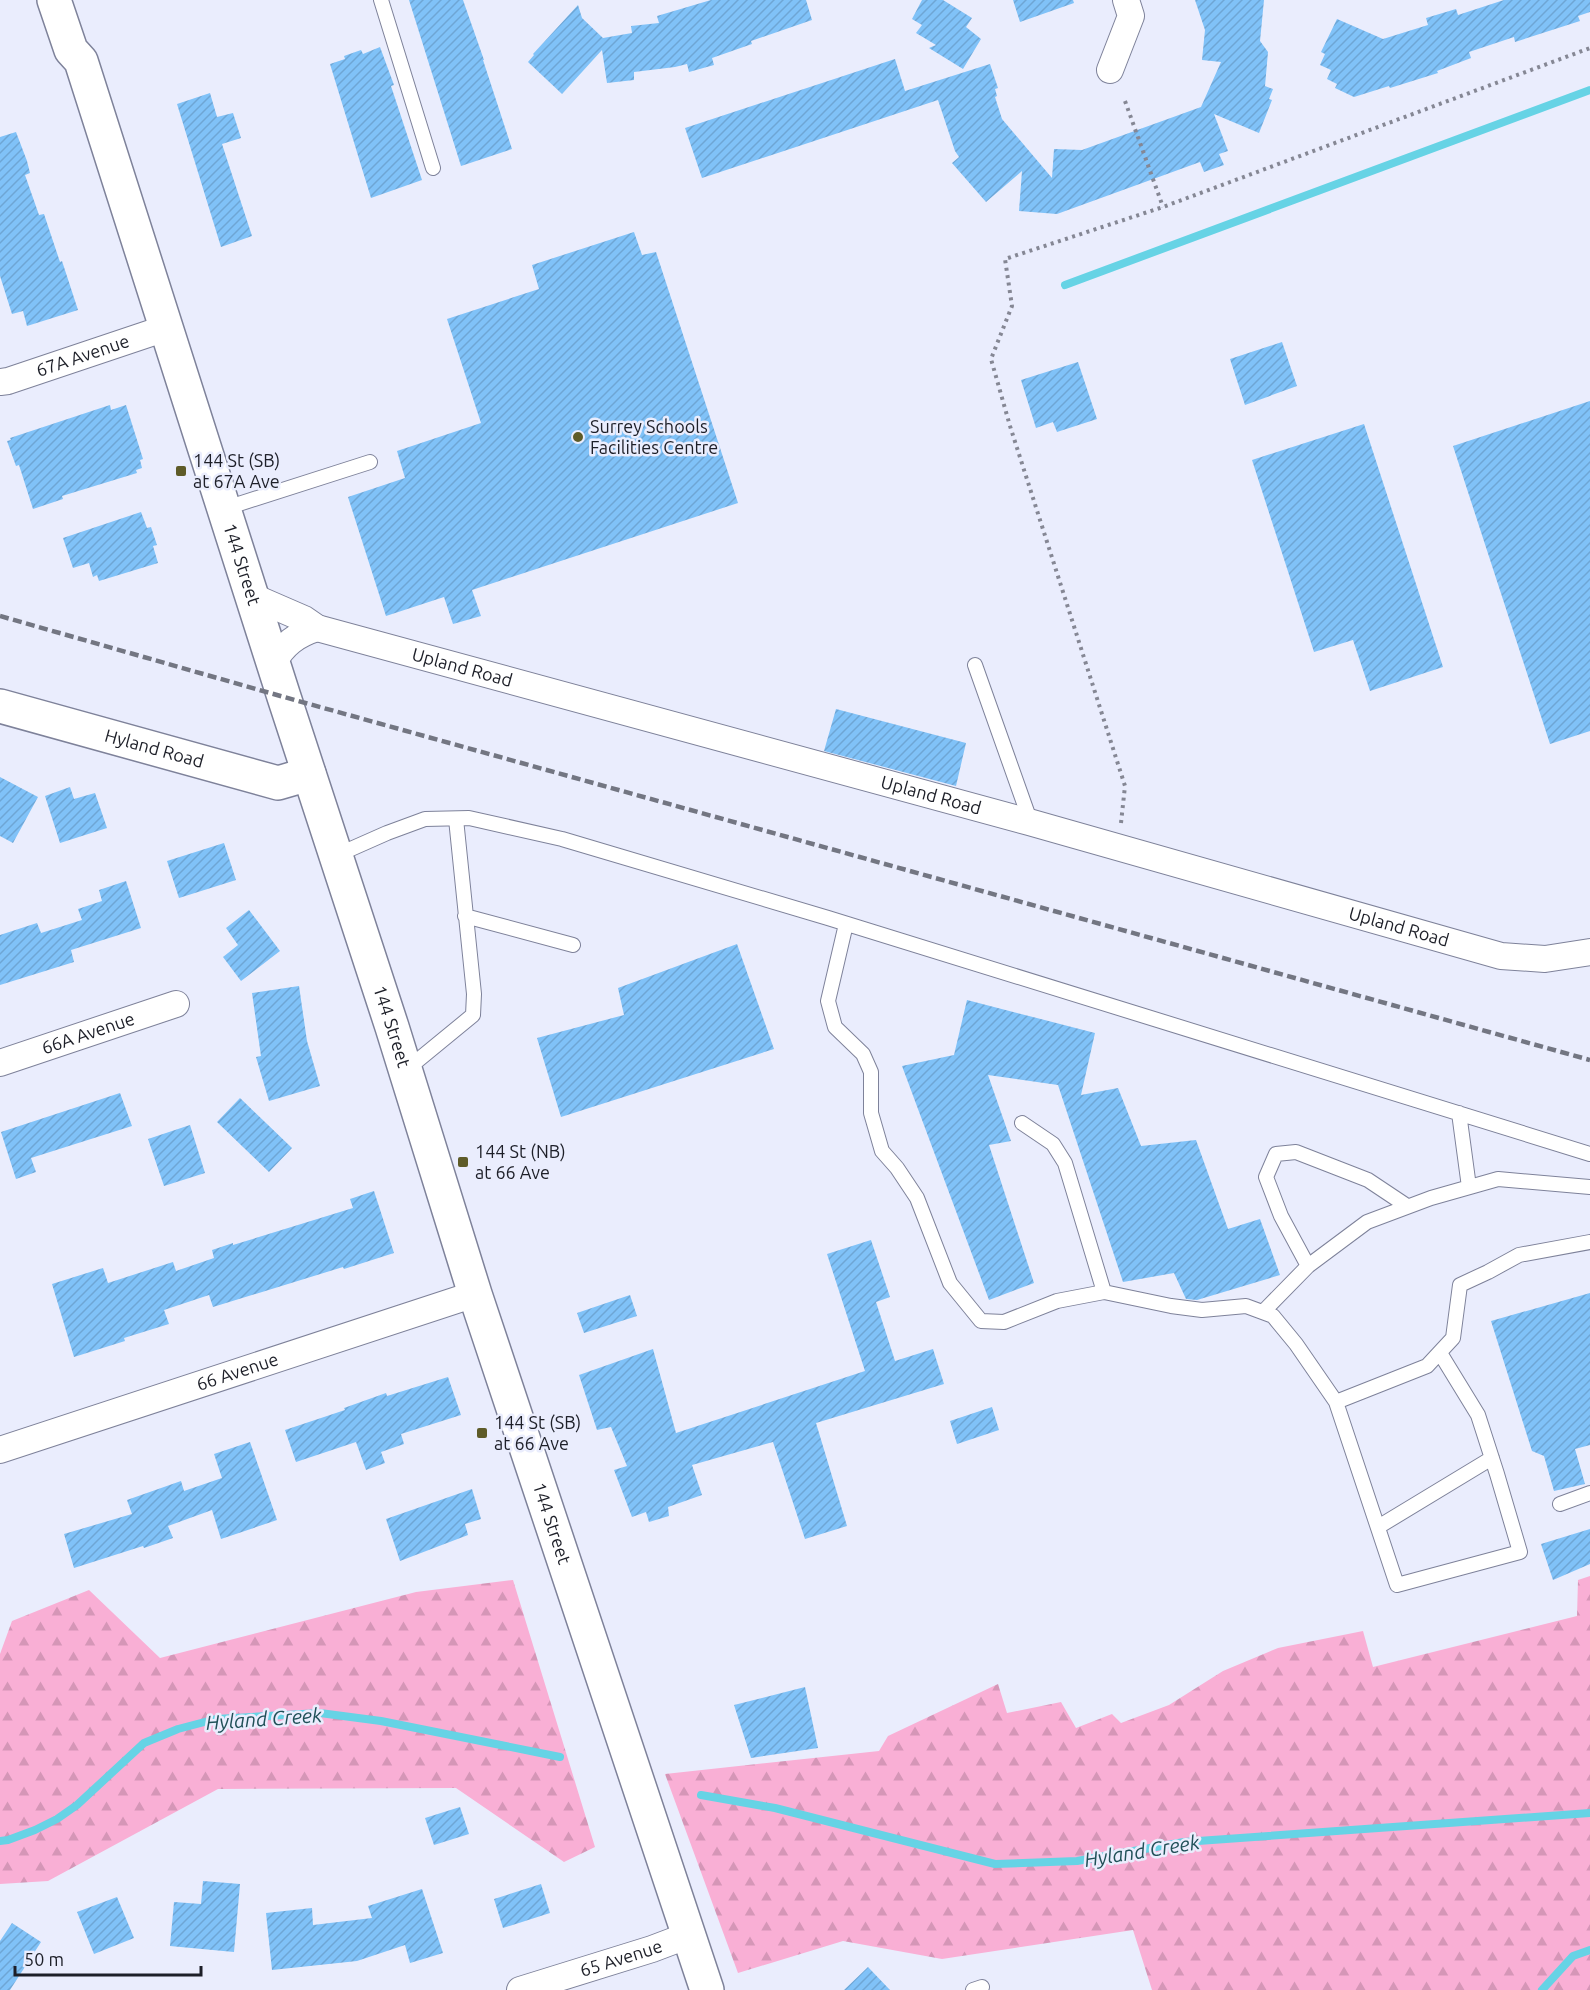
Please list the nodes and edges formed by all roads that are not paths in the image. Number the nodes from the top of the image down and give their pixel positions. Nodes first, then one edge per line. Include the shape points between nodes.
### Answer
1 (54, 0) edge
2 (71, 0) edge
3 (381, 0) edge
4 (1126, 0) edge
5 (81, 62) junction
6 (1110, 70) dead end
7 (433, 168) dead end
8 (166, 328) junction
9 (0, 382) edge
10 (370, 462) dead end
11 (223, 509) junction
12 (251, 596) junction
13 (317, 628) junction
14 (273, 663) junction
15 (975, 665) dead end
16 (0, 705) edge
17 (309, 774) junction
18 (456, 819) junction
19 (1031, 823) junction
20 (336, 856) junction
21 (465, 916) junction
22 (846, 924) junction
23 (573, 945) dead end
24 (1590, 952) edge
25 (176, 1004) dead end
26 (0, 1063) edge
27 (406, 1070) junction
28 (1459, 1113) junction
29 (1022, 1123) dead end
30 (1590, 1154) edge
31 (1469, 1187) junction
32 (1590, 1188) edge
33 (1407, 1206) junction
34 (1590, 1242) edge
35 (1308, 1266) junction
36 (1104, 1292) junction
37 (475, 1293) junction
38 (1263, 1312) junction
39 (1440, 1353) junction
40 (1336, 1402) junction
41 (0, 1450) edge
42 (1492, 1458) junction
43 (1590, 1493) edge
44 (1560, 1504) dead end
45 (1378, 1527) junction
46 (689, 1935) junction
47 (520, 1990) edge
48 (707, 1990) edge

1 - 5 main road, 144 Street via 71,50
2 - 5 main road, 144 Street via 85,46
3 - 7 lane
4 - 6 street via 1131,16
5 - 8 main road, 144 Street
8 - 9 street, 67A Avenue
8 - 11 main road, 144 Street
10 - 11 lane
11 - 12 main road, 144 Street
12 - 13 street, Upland Road
12 - 14 main road, 144 Street
13 - 14 street via 288,641
13 - 19 street, Upland Road
14 - 17 main road, 144 Street
15 - 19 lane
16 - 17 main road, Hyland Road via 278,783
17 - 20 main road, 144 Street
18 - 20 lane via 425,819
18 - 21 lane
18 - 22 lane via 469,818 562,839
19 - 24 street, Upland Road via 1501,956 1545,959
20 - 27 main road, 144 Street
21 - 23 lane
21 - 27 lane via 473,1015
22 - 28 lane
22 - 36 lane via 828,1001 835,1027 863,1054 871,1072 871,1113 882,1151 917,1198 950,1283 981,1321 1004,1322 1057,1301
25 - 26 street, 66A Avenue
27 - 37 main road, 144 Street
28 - 30 lane
28 - 31 lane
29 - 36 lane via 1053,1144 1065,1163
31 - 32 lane via 1498,1179
31 - 33 lane
33 - 35 lane via 1367,1222
33 - 35 lane via 1368,1180 1296,1152 1276,1154 1266,1177 1281,1216
34 - 39 lane via 1519,1255 1460,1285 1453,1338
35 - 38 lane
36 - 38 lane via 1202,1310 1246,1306
37 - 41 street, 66 Avenue
37 - 46 main road, 144 Street
38 - 40 lane via 1273,1316 1296,1344
39 - 40 lane via 1427,1366
39 - 42 lane via 1478,1414
40 - 45 lane
42 - 45 lane
42 - 45 lane via 1520,1552 1397,1585
43 - 44 lane
46 - 47 street, 65 Avenue
46 - 48 main road, 144 Street

